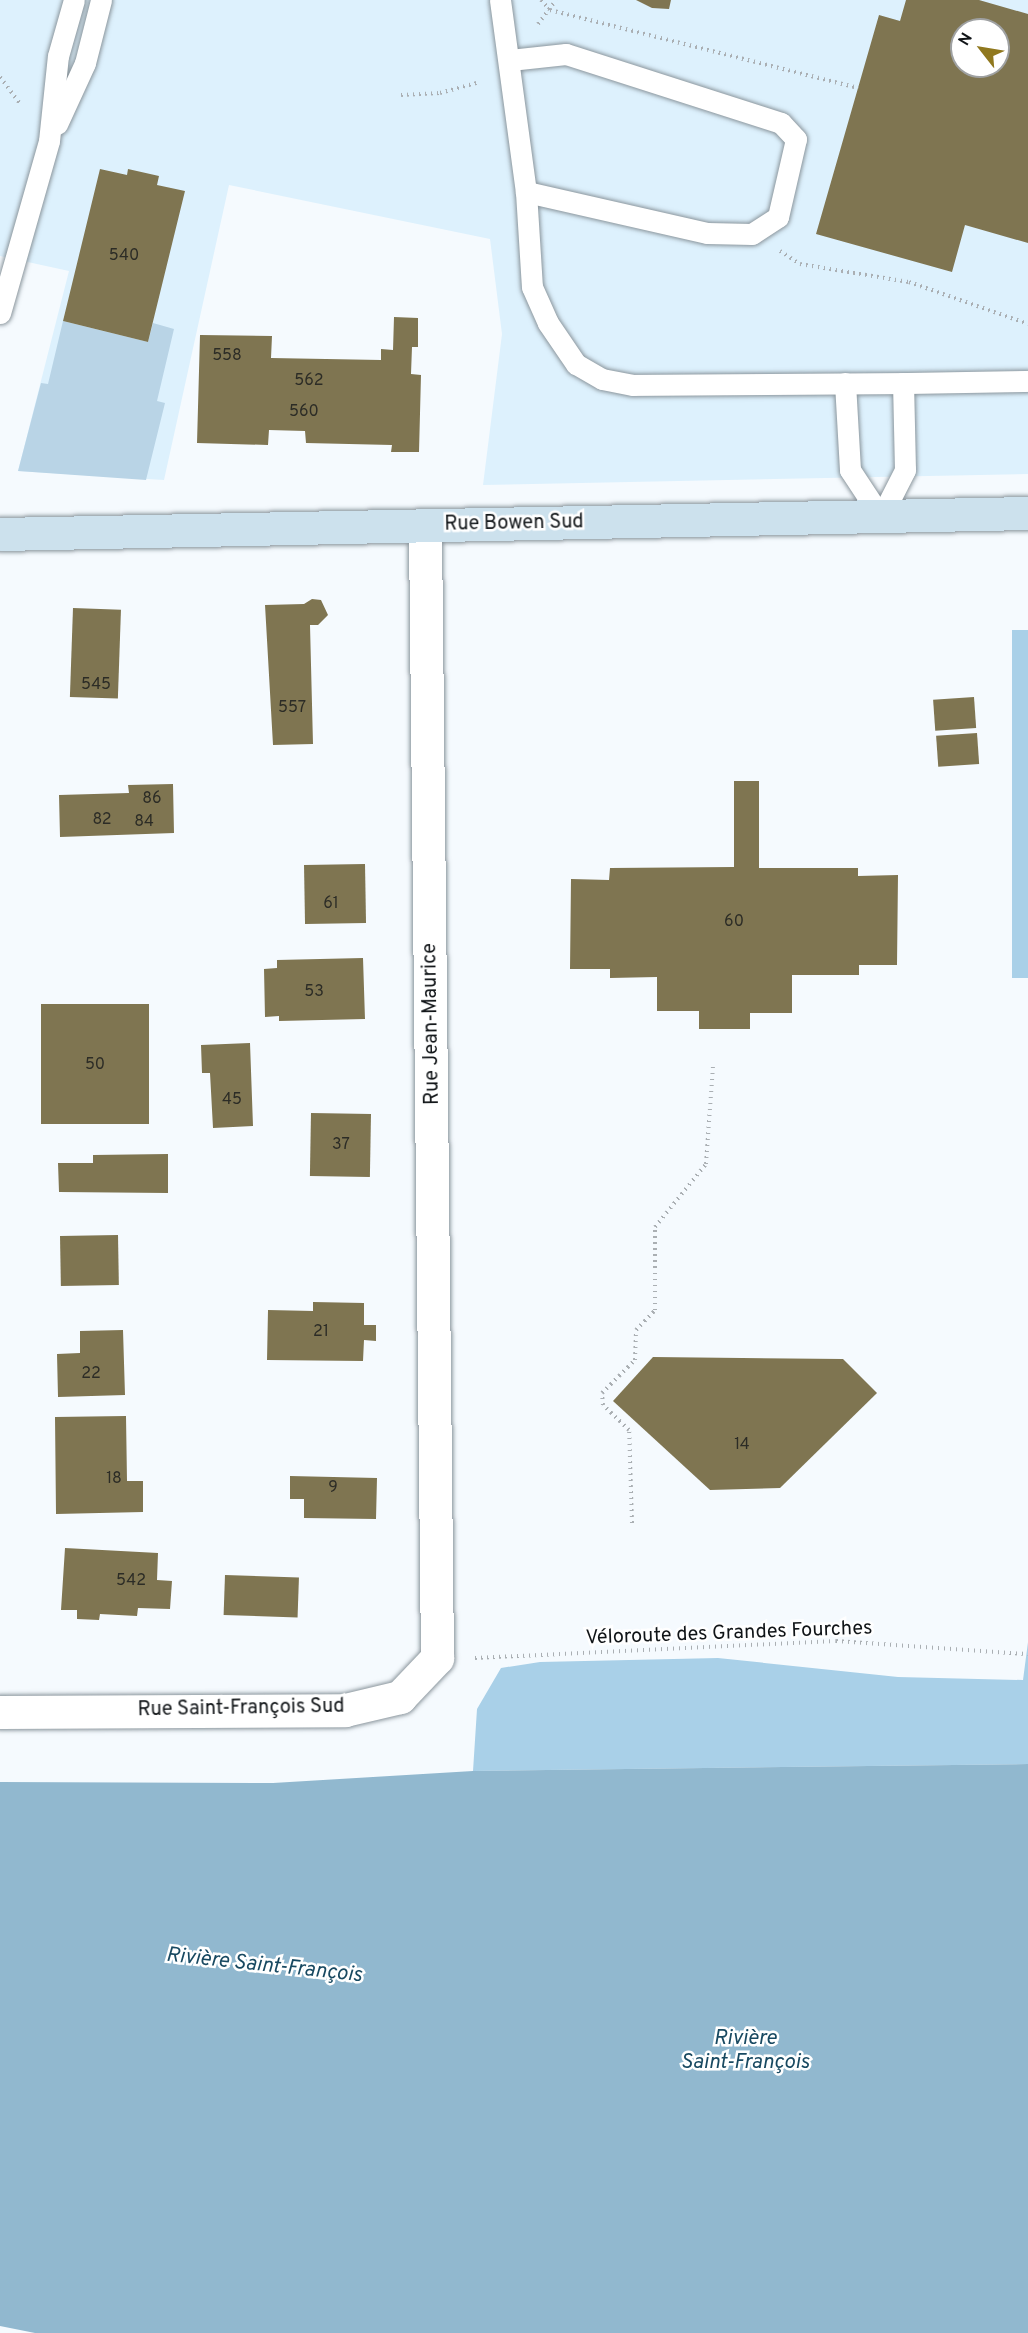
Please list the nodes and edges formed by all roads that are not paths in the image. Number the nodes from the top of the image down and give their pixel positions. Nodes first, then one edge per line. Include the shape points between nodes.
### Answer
1 (74, 0) edge
2 (101, 0) edge
3 (500, 0) edge
4 (510, 60) junction
5 (49, 141) junction
6 (526, 192) junction
7 (2, 306) edge
8 (1028, 381) edge
9 (845, 383) junction
10 (903, 383) junction
11 (1028, 513) edge
12 (881, 517) junction
13 (425, 525) junction
14 (0, 534) edge
15 (438, 1524) joint
16 (0, 1712) edge

1 - 5 lane via 58,56
2 - 5 lane via 85,63
3 - 4 lane
4 - 6 lane
4 - 6 lane via 566,54 780,123 796,138 778,217 752,234 707,233
5 - 7 lane
6 - 9 lane via 532,287 548,323 576,364 602,379 633,386
8 - 10 lane
9 - 10 lane
9 - 12 lane via 850,470
10 - 12 lane via 905,470
11 - 12 street, Rue Bowen Sud
12 - 13 street, Rue Bowen Sud
13 - 14 street, Rue Bowen Sud
13 - 15 street, Rue Jean-Maurice
15 - 16 street, Rue Saint-François Sud via 437,1658 400,1696 345,1710

